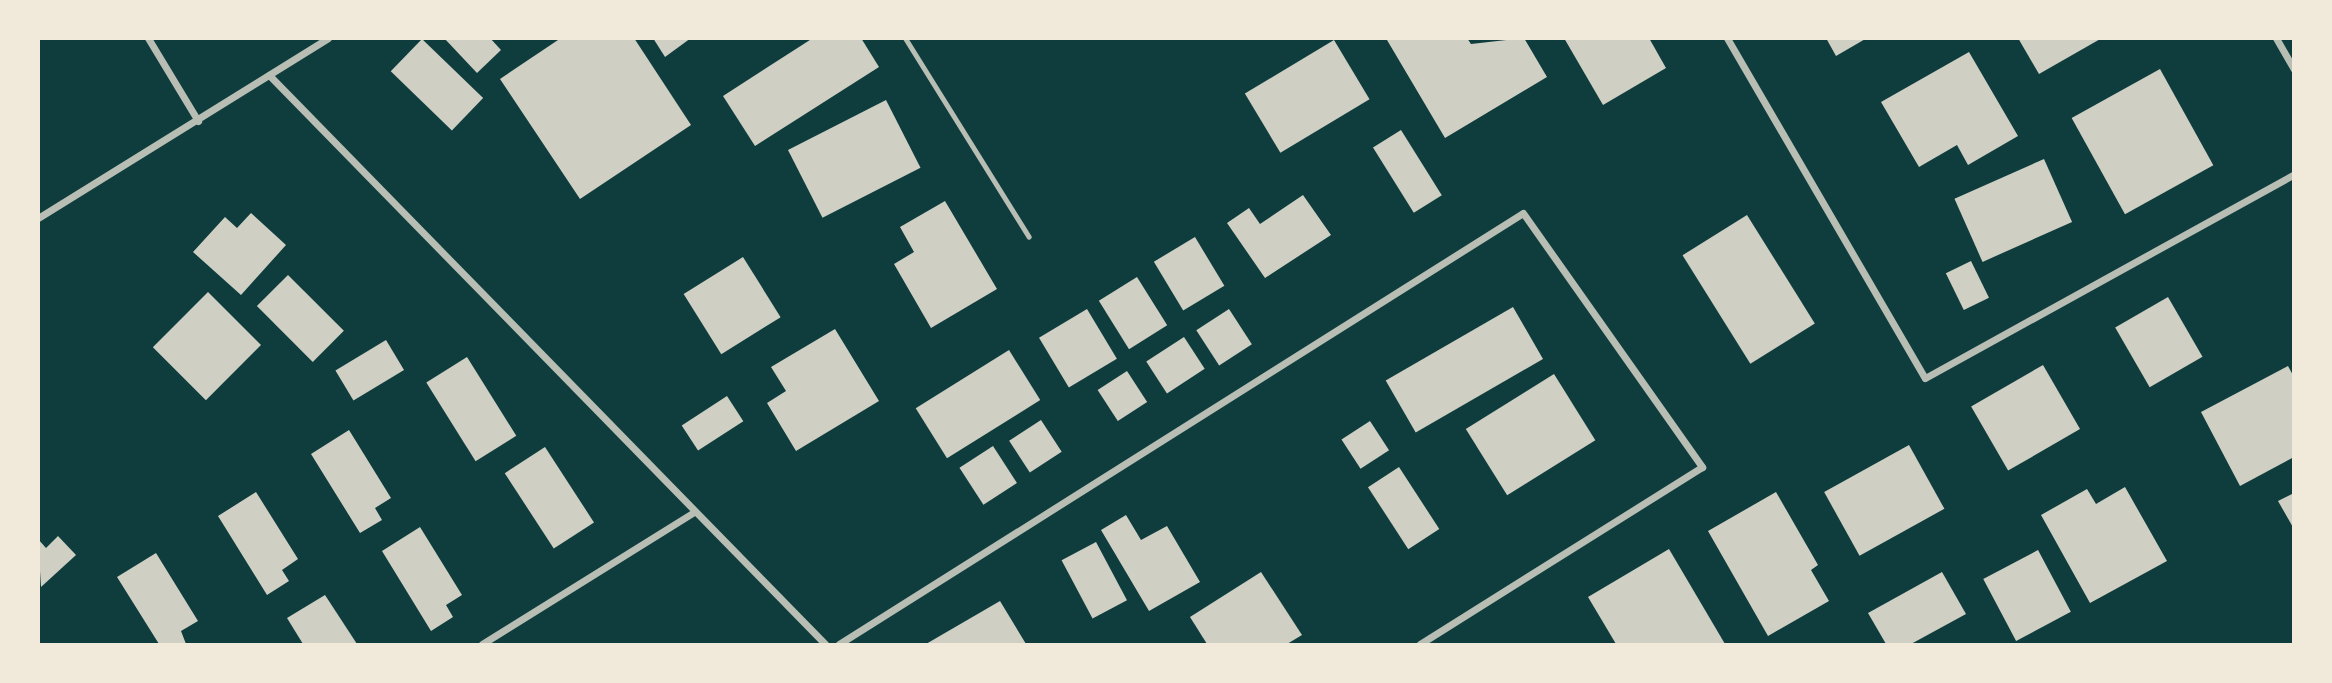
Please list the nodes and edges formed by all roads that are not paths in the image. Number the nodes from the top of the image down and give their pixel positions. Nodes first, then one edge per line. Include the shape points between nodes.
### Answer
1 (148, 38) edge
2 (328, 38) edge
3 (905, 38) edge
4 (1727, 38) edge
5 (2276, 38) edge
6 (2294, 69) edge
7 (269, 75) junction
8 (198, 121) junction
9 (2294, 174) edge
10 (38, 218) edge
11 (1030, 237) dead end
12 (694, 512) junction
13 (482, 645) edge
14 (825, 645) edge
15 (839, 645) edge
16 (1420, 645) edge

1 - 8 street
2 - 7 street
3 - 11 lane
4 - 9 street via 1925,378
5 - 6 street
7 - 8 street
7 - 12 street
8 - 10 street
12 - 13 street
12 - 14 street
15 - 16 street via 1523,213 1702,467

